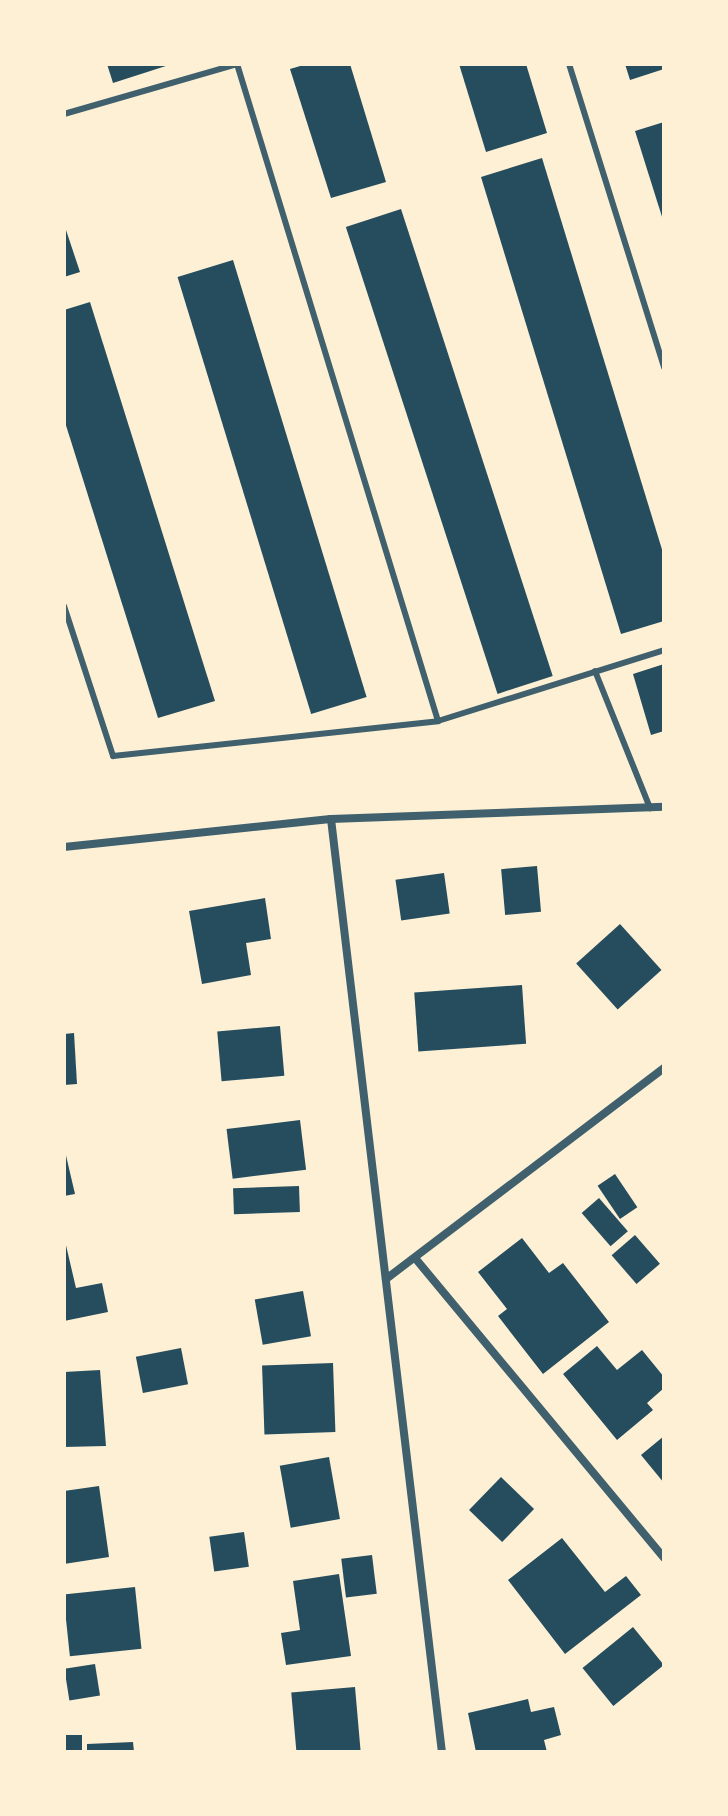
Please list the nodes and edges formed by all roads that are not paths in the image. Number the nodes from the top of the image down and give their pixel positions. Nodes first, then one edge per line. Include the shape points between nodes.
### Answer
1 (237, 64) edge
2 (569, 64) edge
3 (64, 114) edge
4 (664, 368) edge
5 (64, 606) edge
6 (664, 650) edge
7 (595, 671) junction
8 (438, 721) junction
9 (664, 807) edge
10 (650, 808) junction
11 (331, 819) junction
12 (64, 847) edge
13 (664, 1068) edge
14 (415, 1258) junction
15 (386, 1279) junction
16 (664, 1558) edge
17 (442, 1752) edge

1 - 3 lane
1 - 8 lane
2 - 4 lane
5 - 8 lane via 113,756
6 - 7 lane
7 - 8 lane
7 - 10 lane
9 - 10 street
10 - 11 street
11 - 12 street
11 - 15 street
13 - 14 street
14 - 15 street
14 - 16 street
15 - 17 street

